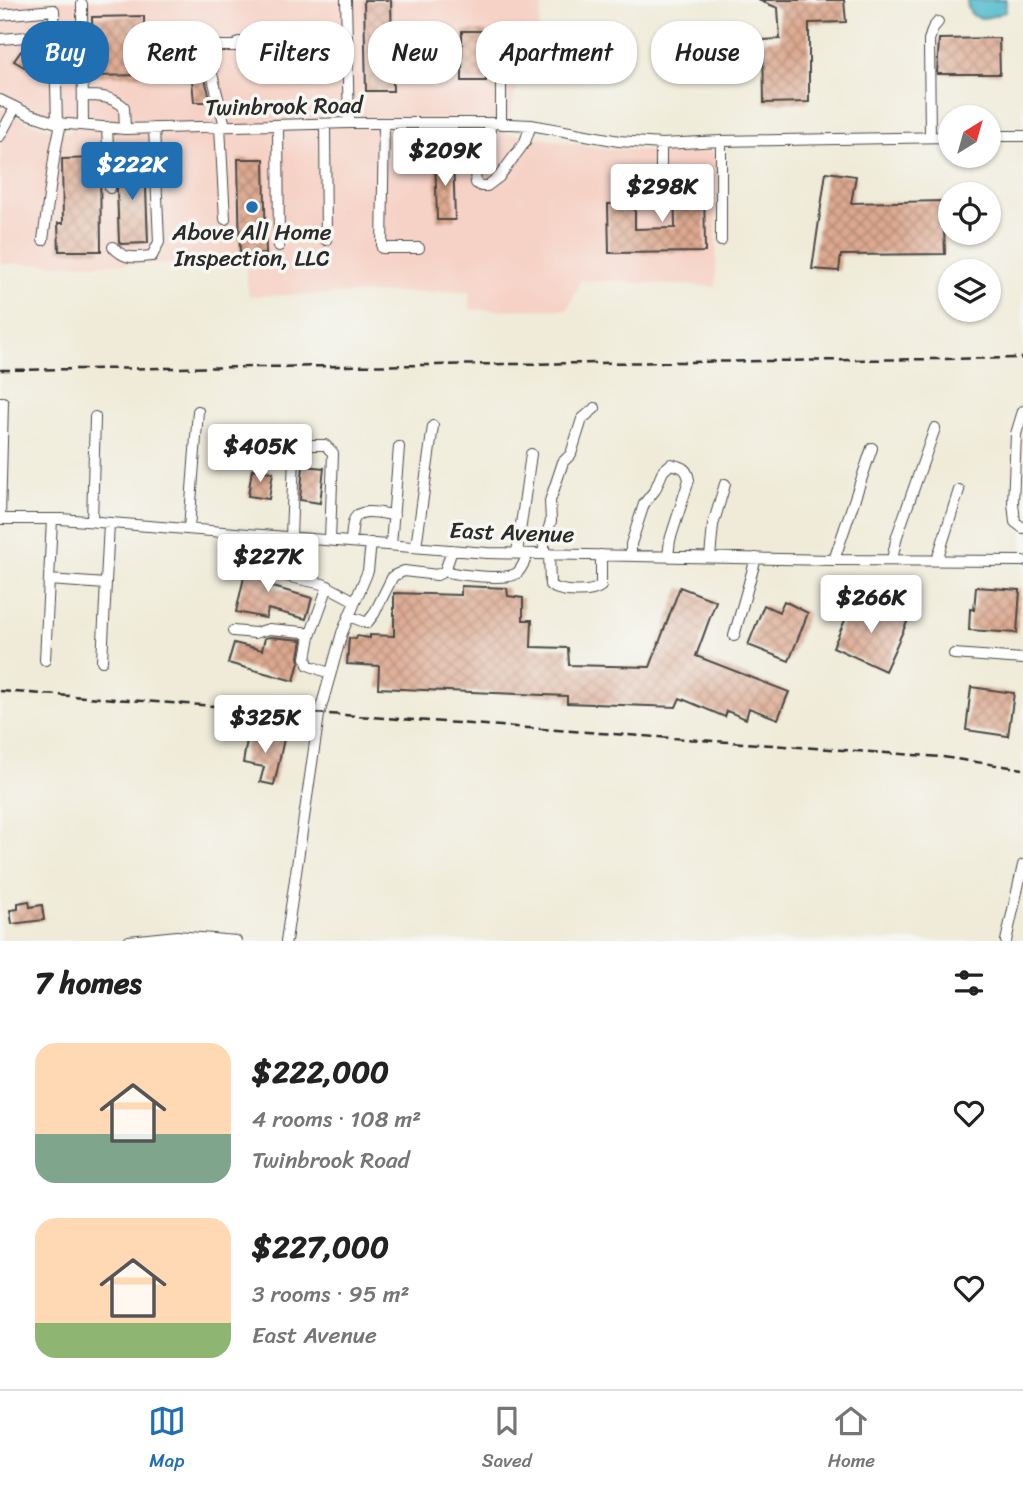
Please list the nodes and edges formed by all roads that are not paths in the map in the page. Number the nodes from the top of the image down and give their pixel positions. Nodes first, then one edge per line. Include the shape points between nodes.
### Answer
1 (346, 0) edge
2 (82, 4) dead end
3 (0, 15) edge
4 (54, 21) edge
5 (938, 22) dead end
6 (21, 37) edge
7 (0, 39) edge
8 (236, 46) edge
9 (57, 84) edge
10 (499, 84) edge
11 (83, 96) junction
12 (0, 100) edge
13 (15, 108) junction
14 (59, 123) junction
15 (349, 123) junction
16 (384, 123) junction
17 (497, 123) junction
18 (325, 124) junction
19 (83, 125) junction
20 (278, 125) junction
21 (531, 125) junction
22 (222, 126) junction
23 (107, 127) junction
24 (153, 128) junction
25 (125, 129) junction
26 (0, 136) edge
27 (1001, 136) edge
28 (1023, 136) edge
29 (930, 137) junction
30 (938, 137) edge
31 (721, 141) junction
32 (661, 144) junction
33 (110, 188) dead end
34 (661, 198) dead end
35 (225, 219) dead end
36 (43, 240) dead end
37 (326, 240) dead end
38 (720, 242) dead end
39 (279, 246) dead end
40 (113, 247) dead end
41 (419, 248) dead end
42 (0, 402) edge
43 (595, 408) dead end
44 (198, 411) dead end
45 (1023, 411) edge
46 (95, 417) dead end
47 (433, 426) dead end
48 (935, 428) dead end
49 (399, 447) dead end
50 (872, 448) dead end
51 (531, 454) dead end
52 (725, 484) dead end
53 (959, 490) dead end
54 (394, 515) junction
55 (0, 519) edge
56 (52, 519) junction
57 (92, 521) junction
58 (109, 523) junction
59 (189, 528) junction
60 (1023, 528) edge
61 (290, 537) junction
62 (330, 540) junction
63 (352, 541) junction
64 (371, 543) junction
65 (391, 545) junction
66 (416, 547) junction
67 (452, 550) junction
68 (522, 553) junction
69 (546, 554) junction
70 (601, 555) junction
71 (631, 555) junction
72 (668, 556) junction
73 (710, 557) junction
74 (756, 558) junction
75 (834, 560) junction
76 (892, 560) junction
77 (937, 561) junction
78 (1023, 561) edge
79 (445, 571) junction
80 (281, 575) dead end
81 (49, 580) junction
82 (106, 584) junction
83 (328, 586) junction
84 (355, 601) junction
85 (349, 616) junction
86 (233, 631) dead end
87 (310, 636) junction
88 (734, 636) dead end
89 (954, 654) dead end
90 (1023, 659) edge
91 (45, 660) dead end
92 (102, 661) dead end
93 (329, 674) junction
94 (1022, 871) edge
95 (129, 941) edge
96 (236, 941) edge
97 (286, 941) edge
98 (1006, 941) edge

1 - 15 street
2 - 11 street
3 - 4 street via 54,10
5 - 29 street via 929,40
6 - 7 street
8 - 22 street via 217,46 213,51 212,74
9 - 14 street
10 - 17 street
11 - 19 street
11 - 25 street via 122,103
12 - 13 street, Twinbrook Road
13 - 14 street, Twinbrook Road
13 - 26 street
14 - 19 street, Twinbrook Road
14 - 36 street
15 - 16 street, Twinbrook Road
15 - 18 street, Twinbrook Road
16 - 17 street, Twinbrook Road
16 - 41 street via 382,248
17 - 21 street, Twinbrook Road
17 - 21 street via 475,173 481,186 499,177 525,142
18 - 20 street, Twinbrook Road
18 - 37 street
19 - 23 street, Twinbrook Road
20 - 22 street, Twinbrook Road
20 - 39 street
21 - 32 street, Twinbrook Road
22 - 24 street, Twinbrook Road
22 - 35 street
23 - 25 street, Twinbrook Road
23 - 33 street
24 - 25 street, Twinbrook Road
24 - 40 street via 159,242 152,256 121,255
27 - 28 street
29 - 30 street, Twinbrook Road
29 - 31 street, Twinbrook Road
31 - 32 street, Twinbrook Road
31 - 38 street
32 - 34 street
42 - 55 street
43 - 69 street via 582,419 571,454 563,462 550,501
44 - 59 street
45 - 60 street via 1016,433 1013,503 1014,522
46 - 57 street
47 - 66 street
48 - 76 street
49 - 54 street
50 - 75 street
51 - 68 street
52 - 73 street via 713,525
53 - 77 street
54 - 63 street via 359,514
54 - 65 street
55 - 56 street, East Avenue
56 - 57 street, East Avenue
56 - 81 street
57 - 58 street, East Avenue
58 - 59 street, East Avenue
58 - 82 street
59 - 61 street, East Avenue
61 - 62 street, East Avenue
61 - 62 street via 298,445 325,444 333,453
62 - 63 street, East Avenue
63 - 64 street, East Avenue
64 - 65 street, East Avenue
64 - 84 street via 368,571
65 - 66 street, East Avenue
66 - 67 street, East Avenue
67 - 68 street, East Avenue
67 - 79 street
68 - 69 street, East Avenue
68 - 79 street via 518,572 509,577
69 - 70 street, East Avenue
69 - 70 street via 550,585 556,590 594,592 601,586
70 - 71 street, East Avenue
71 - 72 street, East Avenue
71 - 72 street via 644,504 671,464 683,467 689,480
72 - 73 street, East Avenue
73 - 74 street, East Avenue
74 - 75 street, East Avenue
74 - 88 street
75 - 76 street, East Avenue
76 - 77 street, East Avenue
77 - 78 street, East Avenue
79 - 85 street via 393,576 367,622
80 - 83 street
81 - 82 street
81 - 91 street
82 - 92 street
83 - 84 street
83 - 87 street
84 - 85 street
85 - 93 street
86 - 87 street via 269,629
87 - 93 street via 308,665
89 - 90 street
93 - 97 street
94 - 98 street
95 - 96 street via 177,936

